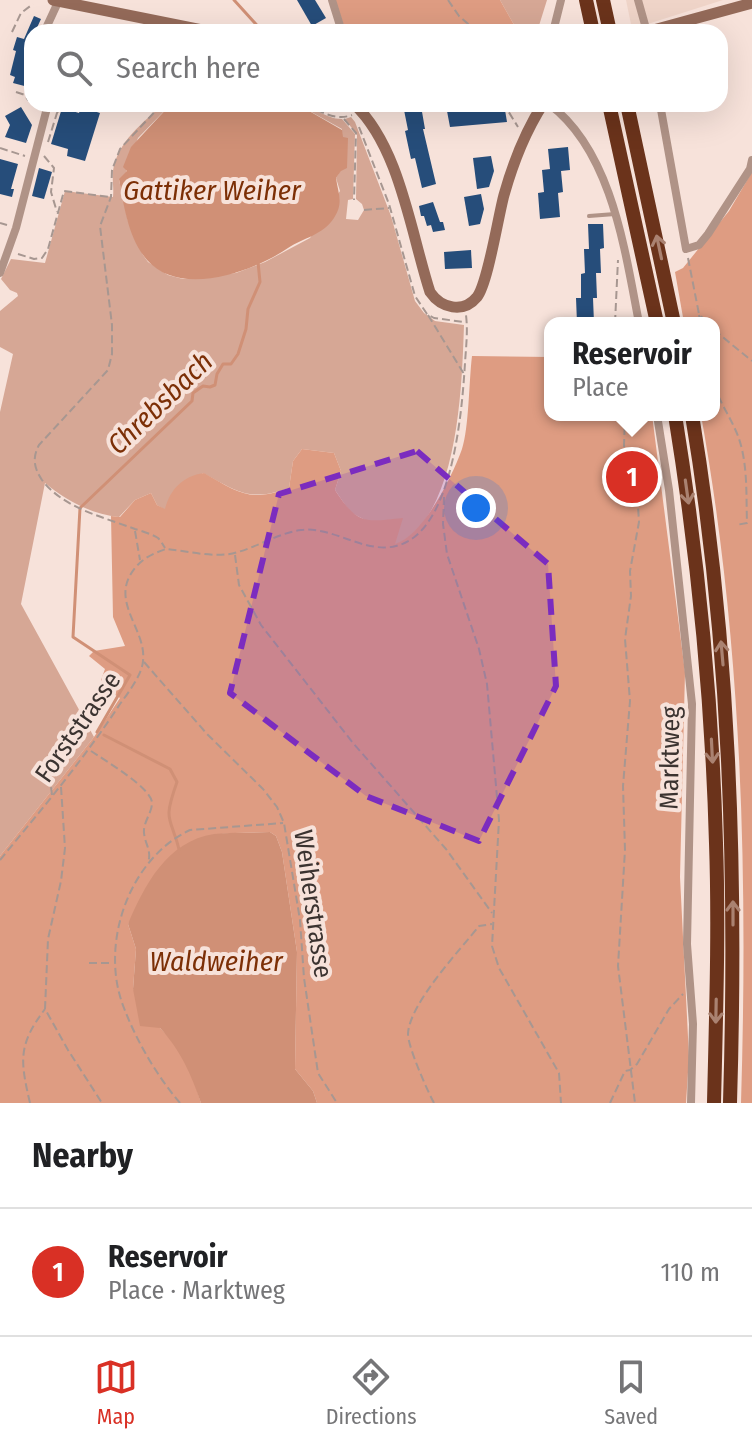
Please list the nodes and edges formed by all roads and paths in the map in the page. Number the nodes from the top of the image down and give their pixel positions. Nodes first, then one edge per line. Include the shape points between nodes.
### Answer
1 (332, 0) edge
2 (448, 0) edge
3 (561, 0) edge
4 (586, 0) edge
5 (603, 0) edge
6 (638, 0) edge
7 (57, 1) edge
8 (752, 3) edge
9 (33, 4) dead end
10 (48, 24) edge
11 (172, 24) edge
12 (340, 24) edge
13 (468, 24) edge
14 (555, 24) edge
15 (591, 24) edge
16 (608, 24) edge
17 (644, 24) edge
18 (675, 24) edge
19 (12, 32) dead end
20 (16, 92) dead end
21 (24, 95) edge
22 (47, 112) edge
23 (58, 112) edge
24 (154, 112) edge
25 (324, 112) edge
26 (349, 112) edge
27 (359, 112) edge
28 (509, 112) edge
29 (539, 112) edge
30 (558, 112) edge
31 (611, 112) edge
32 (629, 112) edge
33 (661, 112) edge
34 (344, 118) junction
35 (359, 127) dead end
36 (519, 128) dead end
37 (48, 142) dead end
38 (0, 148) edge
39 (39, 158) junction
40 (752, 160) edge
41 (111, 197) junction
42 (354, 200) dead end
43 (390, 208) junction
44 (364, 210) dead end
45 (58, 213) junction
46 (615, 214) junction
47 (589, 216) dead end
48 (686, 249) junction
49 (9, 251) junction
50 (618, 256) dead end
51 (0, 273) edge
52 (465, 306) junction
53 (427, 314) junction
54 (699, 314) junction
55 (615, 317) edge
56 (638, 317) edge
57 (656, 317) edge
58 (673, 317) edge
59 (700, 317) edge
60 (702, 317) edge
61 (464, 322) dead end
62 (720, 335) edge
63 (752, 361) edge
64 (464, 374) junction
65 (720, 399) edge
66 (625, 421) edge
67 (658, 421) edge
68 (676, 421) edge
69 (693, 421) edge
70 (443, 495) junction
71 (747, 523) junction
72 (736, 525) dead end
73 (752, 528) edge
74 (134, 529) junction
75 (166, 549) junction
76 (235, 554) junction
77 (140, 561) junction
78 (143, 661) junction
79 (89, 750) junction
80 (55, 757) dead end
81 (61, 787) junction
82 (52, 796) junction
83 (284, 823) junction
84 (0, 860) edge
85 (145, 867) junction
86 (292, 880) junction
87 (297, 880) dead end
88 (493, 914) junction
89 (492, 924) junction
90 (89, 963) dead end
91 (114, 963) junction
92 (691, 986) junction
93 (45, 1009) junction
94 (630, 1070) junction
95 (30, 1103) edge
96 (102, 1103) edge
97 (180, 1103) edge
98 (337, 1103) edge
99 (434, 1103) edge
100 (561, 1103) edge
101 (610, 1103) edge
102 (635, 1103) edge
103 (691, 1103) edge
104 (714, 1103) edge
105 (730, 1103) edge

1 - 12 street
2 - 13 path
3 - 14 street
4 - 15 highway
5 - 16 highway
6 - 17 street
7 - 10 street
7 - 11 main road
8 - 18 main road
9 - 19 path via 21,13
20 - 21 path
22 - 39 street
23 - 37 path
24 - 41 path via 123,143 112,170
25 - 34 path
26 - 34 path
27 - 52 main road via 370,122 393,169 430,292 443,305
28 - 36 path
29 - 52 main road via 515,159 480,292
30 - 46 street via 585,141
31 - 57 highway
58 -> 32 highway
33 - 48 street
34 - 42 path via 356,133
35 - 43 path
38 - 39 path
39 - 45 path via 54,168 51,192
39 - 49 street
40 - 48 street via 708,234 699,245
41 - 45 path via 64,191
41 - 74 path via 100,233 112,325 108,370 39,445 35,468 50,489 75,506
43 - 44 path
43 - 53 path via 415,296
45 - 49 path via 42,258
46 - 47 lane
46 - 56 street
48 - 54 path
49 - 51 street
50 - 55 path
52 - 64 path
53 - 61 path
53 - 64 path
54 - 59 path
54 - 60 path
62 - 63 path
64 - 70 path via 452,470
65 - 71 path via 741,447
66 - 94 path via 627,480 639,522 625,639 630,701 618,966
67 - 92 street, Marktweg via 692,704 687,897
68 -> 104 highway via 699,582 713,757
105 -> 69 highway via 729,745 717,599
70 - 76 path via 411,542 394,547 304,529
70 - 88 path via 447,554 487,684 499,820
71 - 72 path
71 - 73 path
74 - 75 path via 157,538
74 - 77 path
75 - 76 path
75 - 77 path
76 - 88 path via 239,585 261,625 353,743 446,849
77 - 78 path, Forststrasse via 125,585
78 - 79 path, Forststrasse
78 - 83 path, Weiherstrasse via 263,789
79 - 81 path, Forststrasse
79 - 85 path via 151,798 144,827 150,854
80 - 82 path
81 - 82 path, Forststrasse
81 - 93 path via 65,848 48,939
82 - 84 path, Forststrasse
83 - 85 path via 190,830
83 - 86 path, Weiherstrasse
85 - 91 path via 126,900
86 - 87 path
86 - 98 path, Weiherstrasse via 318,1073
88 - 89 path
89 - 99 path via 479,926 419,1002 408,1034
89 - 100 path via 499,968 559,1073
90 - 91 path
91 - 97 path via 123,1007 161,1081
92 - 94 path via 669,1009
92 - 103 street, Marktweg
93 - 95 path via 21,1054
93 - 96 path
94 - 101 path
94 - 102 path

